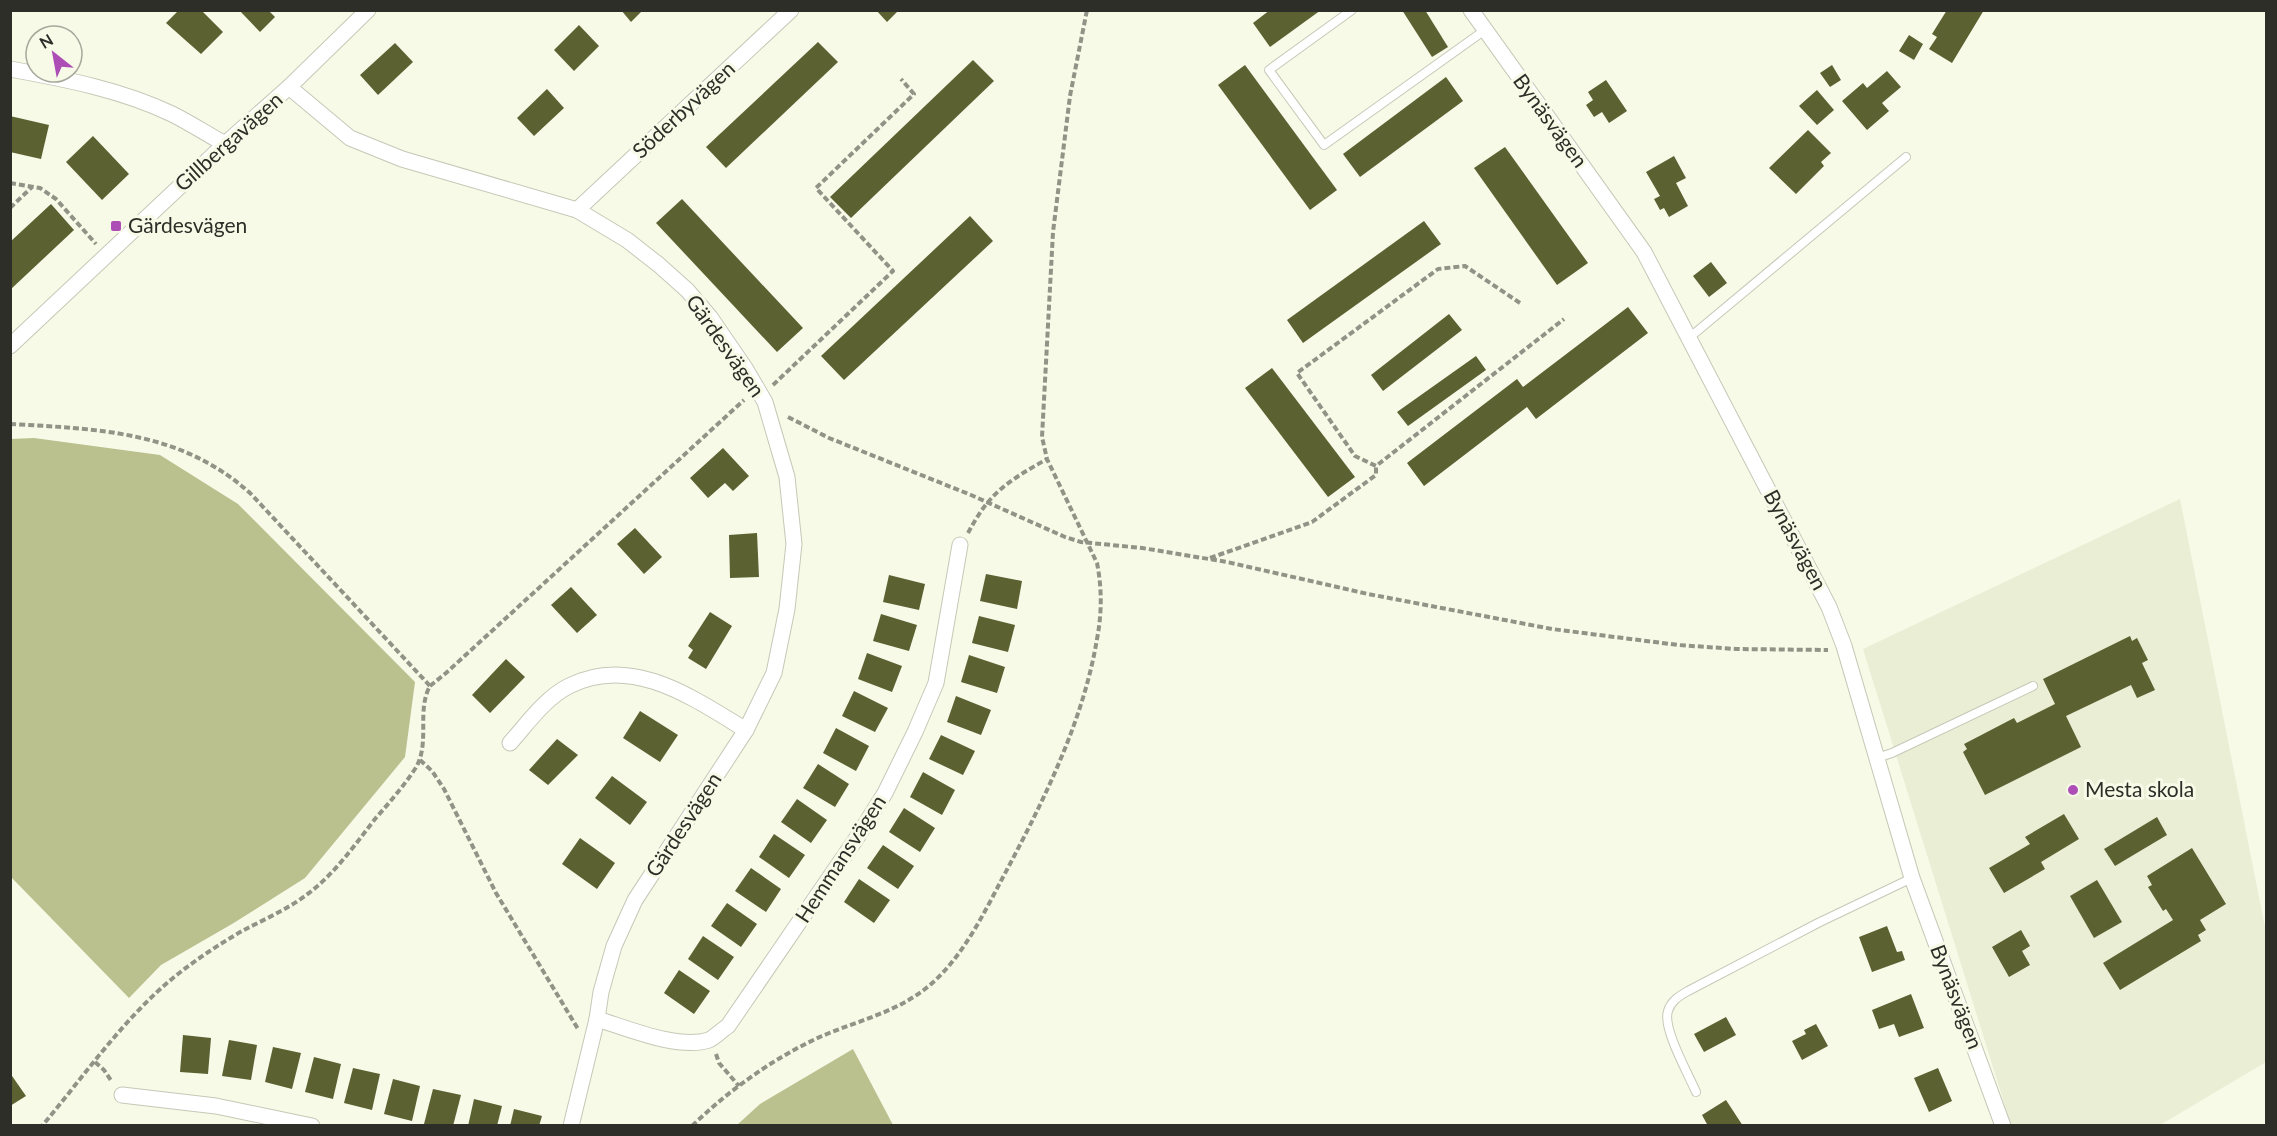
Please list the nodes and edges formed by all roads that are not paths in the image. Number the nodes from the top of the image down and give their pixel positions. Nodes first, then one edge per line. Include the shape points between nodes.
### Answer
1 (368, 10) edge
2 (791, 10) edge
3 (1352, 10) edge
4 (1471, 10) edge
5 (1485, 30) junction
6 (10, 69) edge
7 (289, 87) junction
8 (225, 144) junction
9 (1906, 157) dead end
10 (577, 210) junction
11 (1689, 338) junction
12 (10, 346) edge
13 (960, 545) road end
14 (2033, 686) dead end
15 (746, 730) junction
16 (510, 744) dead end
17 (1877, 758) junction
18 (1912, 878) junction
19 (595, 1026) junction
20 (1696, 1092) dead end
21 (122, 1095) road end
22 (312, 1125) edge
23 (571, 1125) edge
24 (2002, 1125) edge

1 - 7 street, Gillbergavägen
2 - 10 street, Söderbyvägen
3 - 5 lane via 1269,70 1324,145
4 - 5 street, Bynäsvägen
5 - 11 street, Bynäsvägen via 1644,252
6 - 8 street via 136,99
7 - 8 street, Gillbergavägen
7 - 10 street, Gärdesvägen via 350,138 375,149
8 - 12 street, Gillbergavägen
9 - 11 lane
10 - 15 street, Gärdesvägen via 627,240 687,290 764,390 787,477 794,544 788,609 774,673
11 - 17 street, Bynäsvägen via 1829,606
13 - 19 street, Hemmansvägen via 936,683 905,752 885,793 849,849 728,1026 710,1039 691,1042
14 - 17 lane
15 - 16 street via 687,694 653,680 595,676 568,686 548,701
15 - 19 street, Gärdesvägen via 635,900 614,946
17 - 18 street, Bynäsvägen
18 - 20 lane via 1818,923 1673,1001 1667,1013 1667,1027
18 - 24 street, Bynäsvägen
19 - 23 street, Gärdesvägen
21 - 22 street via 216,1106

